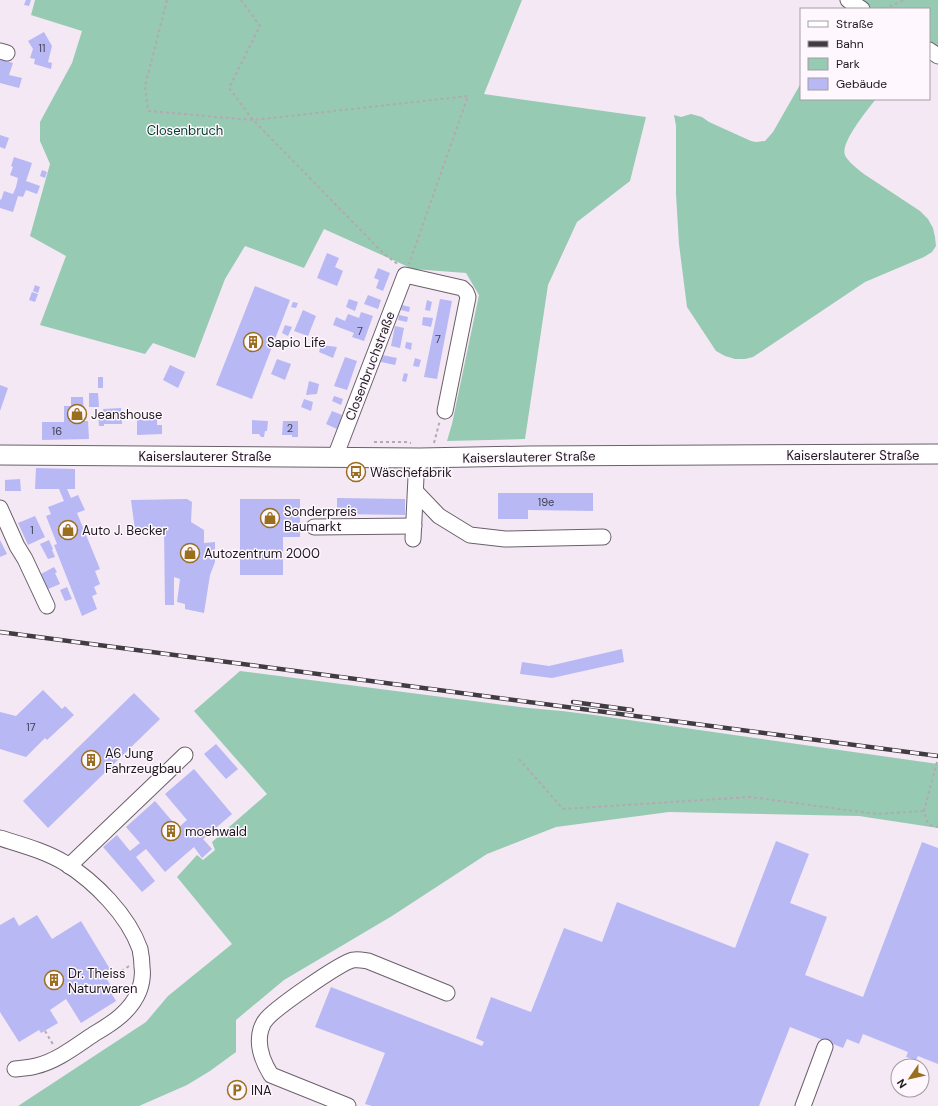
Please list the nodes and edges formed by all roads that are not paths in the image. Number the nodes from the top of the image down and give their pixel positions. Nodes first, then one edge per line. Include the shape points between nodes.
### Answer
1 (848, 0) edge
2 (860, 8) edge
3 (445, 411) road end
4 (938, 454) edge
5 (0, 455) edge
6 (335, 457) junction
7 (420, 458) junction
8 (416, 492) junction
9 (0, 508) edge
10 (314, 527) dead end
11 (603, 537) dead end
12 (47, 606) dead end
13 (186, 755) dead end
14 (0, 838) edge
15 (69, 866) junction
16 (448, 993) dead end
17 (825, 1047) dead end
18 (15, 1069) dead end
19 (348, 1106) edge
20 (803, 1106) edge

1 - 2 street
3 - 6 street, Closenbruchstraße via 468,297 462,288 405,272
4 - 7 main road, Kaiserslauterer Straße
5 - 6 main road, Kaiserslauterer Straße
6 - 7 main road, Kaiserslauterer Straße
7 - 8 street
8 - 10 street via 413,533
8 - 11 street via 439,516 470,535 505,539
9 - 12 street
13 - 15 street
14 - 15 street via 44,853
15 - 18 street via 99,889 113,904 136,939 142,958 140,990 132,1003 113,1023 50,1061
16 - 19 street via 368,961 351,960 306,988 265,1020 259,1038 261,1053 271,1075
17 - 20 street

